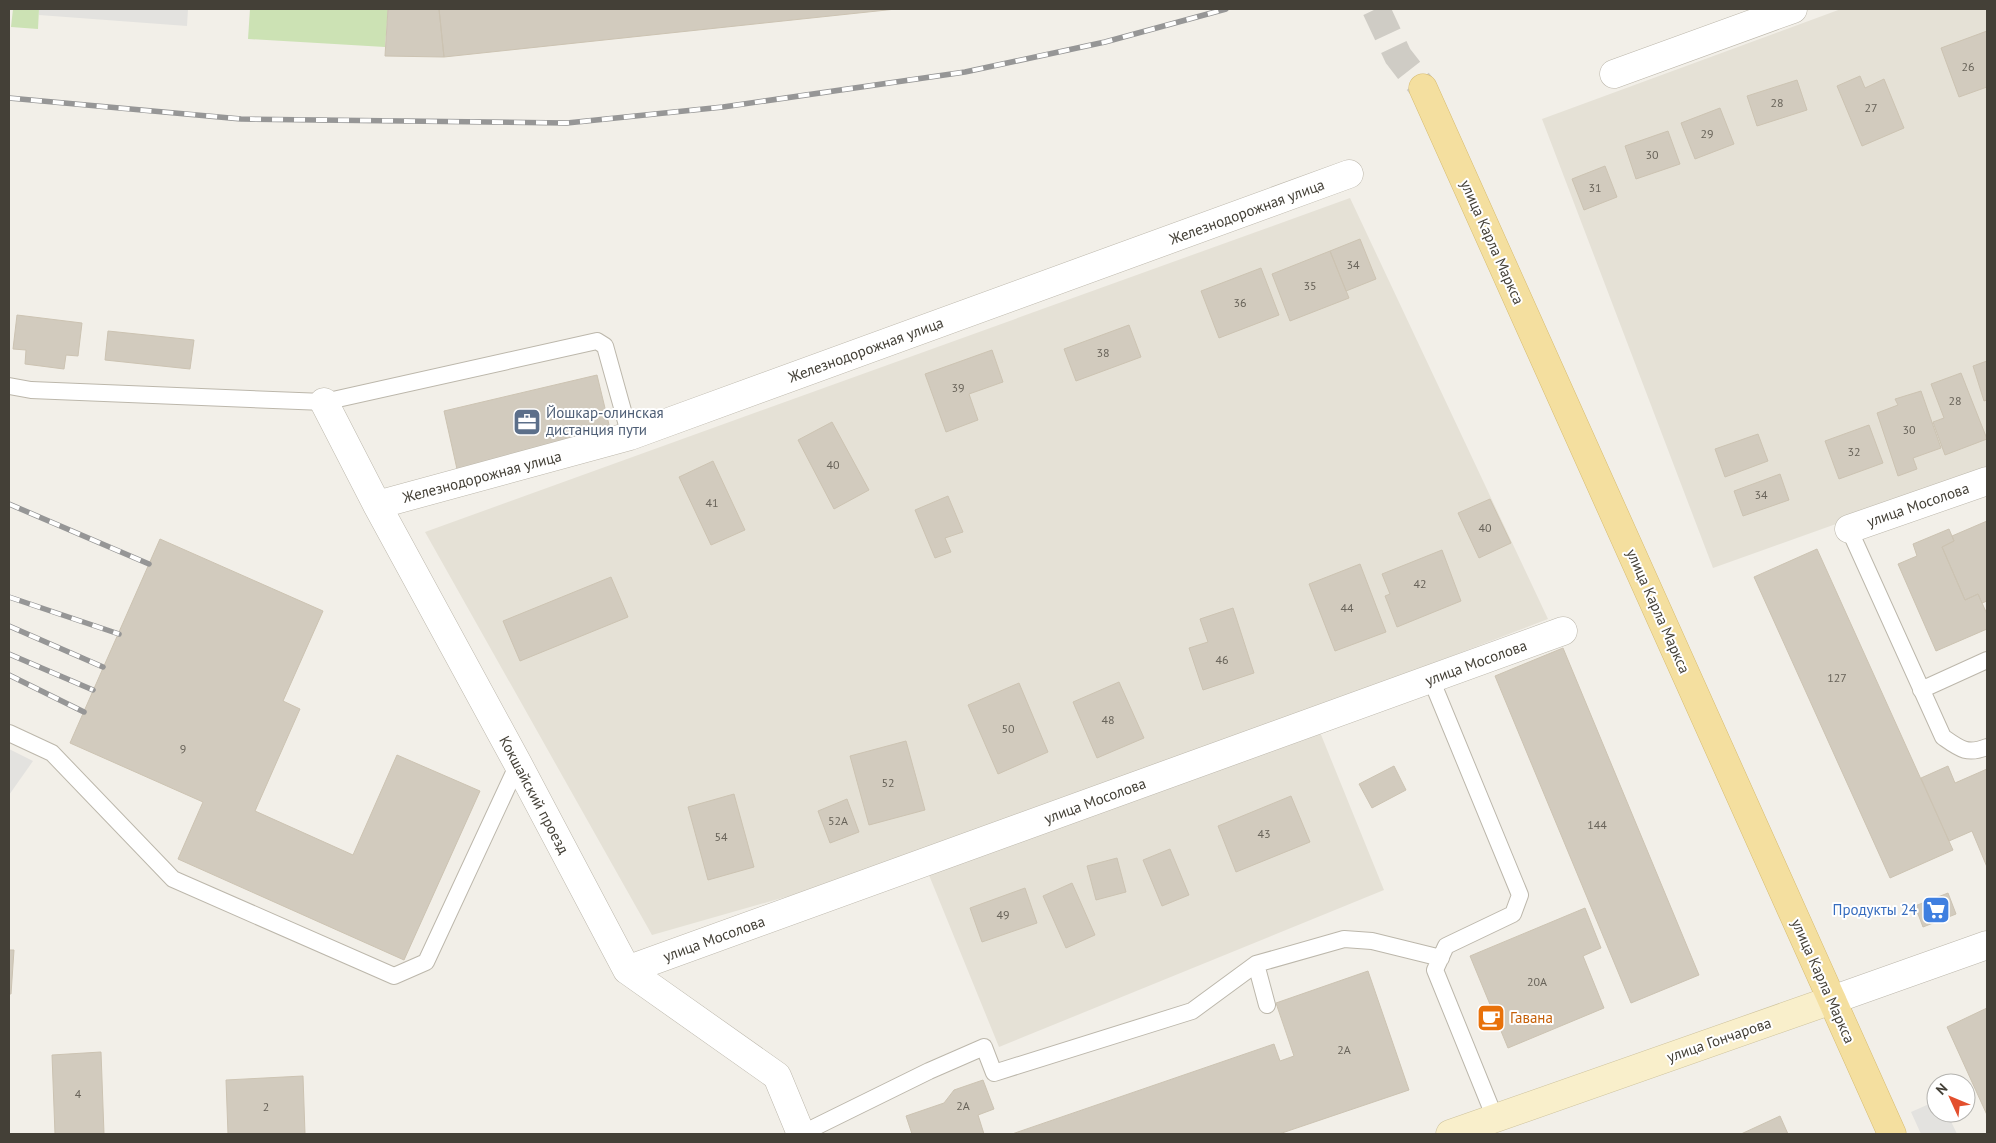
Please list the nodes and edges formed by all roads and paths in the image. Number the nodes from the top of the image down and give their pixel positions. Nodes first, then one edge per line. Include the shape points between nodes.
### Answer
1 (1793, 9) edge
2 (1614, 74) dead end
3 (1423, 88) tunnel mouth
4 (1350, 174) dead end
5 (9, 386) edge
6 (324, 402) junction
7 (630, 436) junction
8 (1987, 481) edge
9 (377, 505) junction
10 (1849, 529) joint
11 (1563, 631) dead end
12 (1987, 660) edge
13 (1431, 679) junction
14 (1921, 690) junction
15 (9, 732) edge
16 (1987, 747) edge
17 (518, 764) junction
18 (1987, 945) edge
19 (1440, 958) junction
20 (1256, 964) junction
21 (627, 970) junction
22 (1832, 1000) junction
23 (1267, 1005) dead end
24 (1494, 1118) junction
25 (801, 1134) edge
26 (1450, 1134) edge
27 (1892, 1134) edge

1 - 2 street
3 - 22 main road, улица Карла Маркса
4 - 7 street, Железнодорожная улица
5 - 6 lane via 31,390
6 - 7 lane via 597,341 605,346
6 - 9 street, Кокшайский проезд
7 - 9 street, Железнодорожная улица
8 - 10 street, улица Мосолова
9 - 17 street, Кокшайский проезд
10 - 14 lane
11 - 13 street, улица Мосолова
12 - 14 lane
13 - 19 lane via 1520,895 1513,914 1446,946
13 - 21 street, улица Мосолова
14 - 16 lane via 1943,737 1959,748 1974,752
15 - 17 lane via 52,754 173,879 394,976 426,962
17 - 21 street, Кокшайский проезд
18 - 22 street, улица Гончарова
19 - 20 lane via 1372,941 1344,938
19 - 24 lane via 1435,970
20 - 23 lane
20 - 25 lane via 1192,1011 994,1073 984,1047
21 - 25 street, Кокшайский проезд via 777,1076
22 - 24 street, улица Гончарова
22 - 27 main road, улица Карла Маркса
24 - 26 street, улица Гончарова

